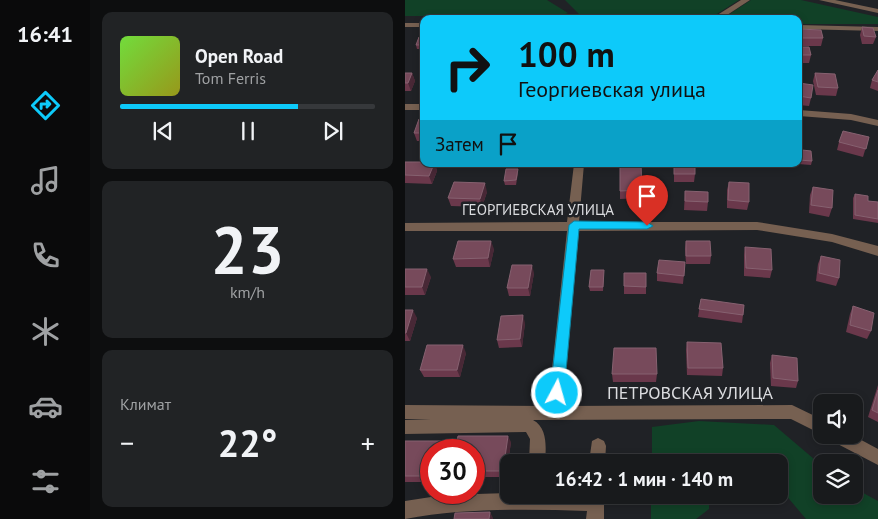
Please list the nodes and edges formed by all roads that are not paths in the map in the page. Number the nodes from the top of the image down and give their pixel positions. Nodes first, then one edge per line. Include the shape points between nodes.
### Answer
1 (746, 0) edge
2 (823, 0) edge
3 (878, 11) edge
4 (722, 15) edge
5 (405, 25) edge
6 (420, 25) edge
7 (802, 27) edge
8 (878, 29) edge
9 (405, 107) edge
10 (420, 107) edge
11 (802, 112) edge
12 (878, 123) edge
13 (579, 167) edge
14 (574, 225) junction
15 (405, 227) edge
16 (878, 251) edge
17 (405, 412) edge
18 (555, 412) junction
19 (813, 423) edge
20 (405, 427) edge
21 (853, 444) edge
22 (598, 446) dead end
23 (537, 454) edge
24 (598, 454) edge
25 (878, 457) edge
26 (500, 500) edge
27 (581, 504) edge
28 (596, 506) edge
29 (405, 510) edge

1 - 4 street
2 - 3 street
5 - 6 street
7 - 8 street
9 - 10 street
11 - 12 street
13 - 14 street
14 - 15 street, ГЕОРГИЕВСКАЯ УЛИЦА
14 - 16 street, ГЕОРГИЕВСКАЯ УЛИЦА via 757,226 824,237
14 - 18 street
17 - 18 street, ПЕТРОВСКАЯ УЛИЦА
18 - 19 street, ПЕТРОВСКАЯ УЛИЦА via 792,412
20 - 23 street via 527,425 533,428 538,439
21 - 25 street
22 - 24 street
26 - 29 street via 444,503
27 - 28 street

